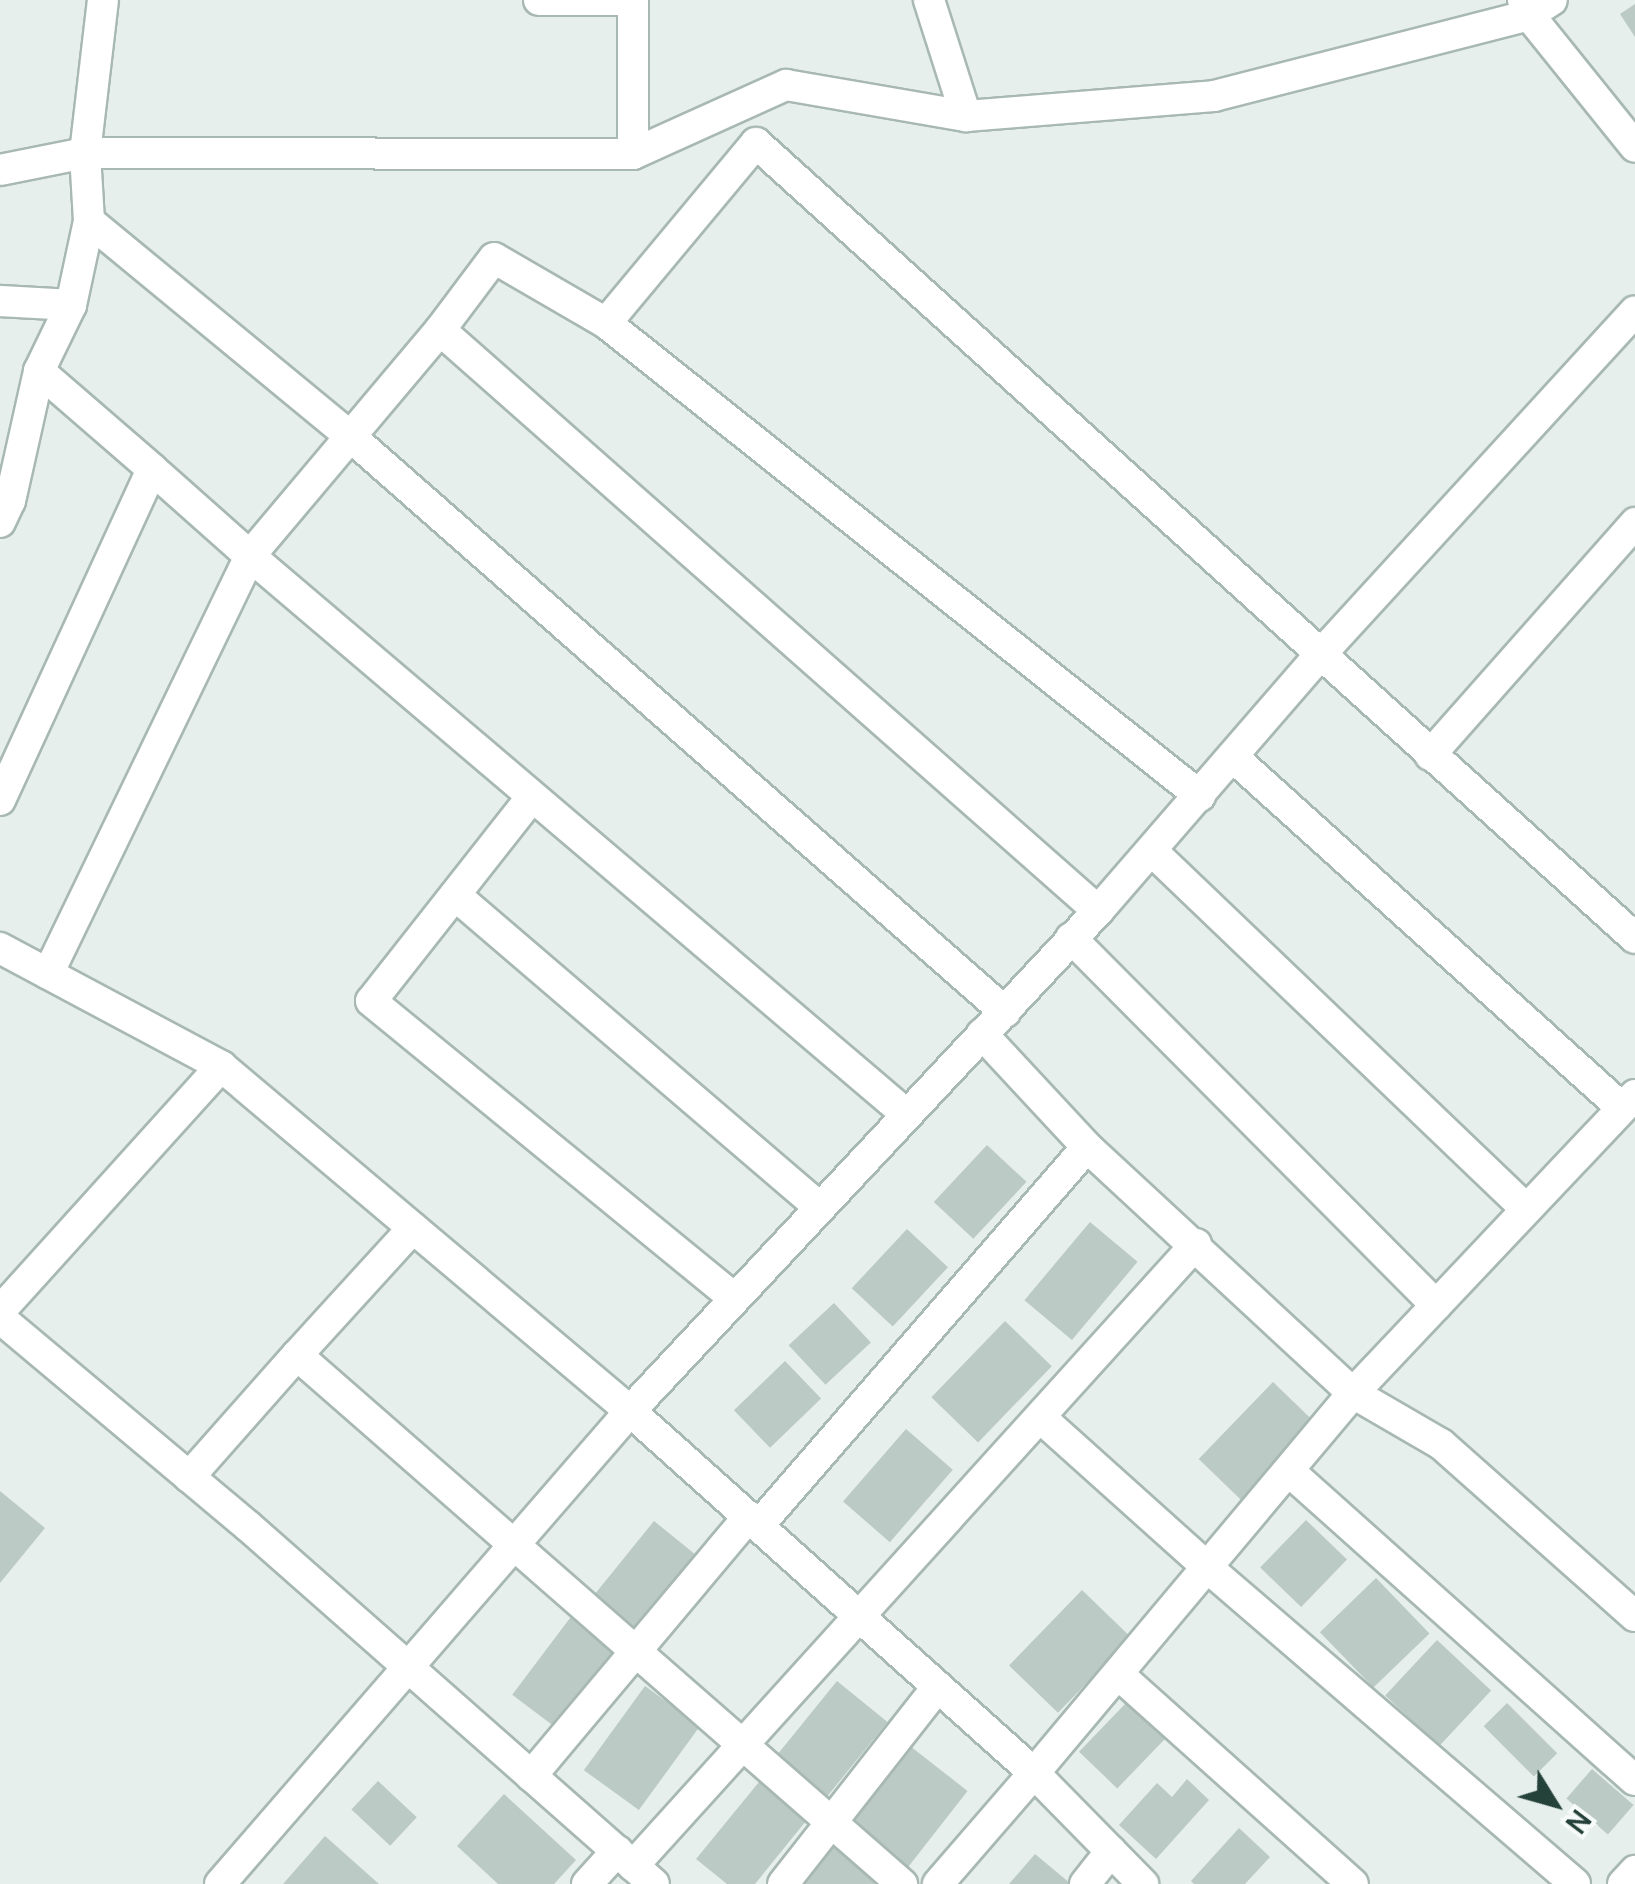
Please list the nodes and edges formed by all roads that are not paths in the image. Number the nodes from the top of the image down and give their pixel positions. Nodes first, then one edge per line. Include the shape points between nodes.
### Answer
1 (103, 0) edge
2 (539, 0) edge
3 (633, 0) edge
4 (928, 0) edge
5 (1535, 5) edge
6 (966, 116) junction
7 (1635, 147) edge
8 (86, 153) junction
9 (632, 154) junction
10 (0, 170) edge
11 (89, 221) junction
12 (0, 301) edge
13 (71, 306) junction
14 (1635, 311) edge
15 (606, 323) junction
16 (440, 330) junction
17 (39, 371) junction
18 (351, 436) junction
19 (152, 469) junction
20 (0, 522) edge
21 (1635, 523) edge
22 (250, 556) junction
23 (1320, 655) junction
24 (1430, 755) junction
25 (1233, 758) junction
26 (1200, 796) junction
27 (531, 798) junction
28 (0, 800) edge
29 (1152, 851) junction
30 (454, 895) junction
31 (1098, 911) junction
32 (1071, 938) junction
33 (1635, 938) edge
34 (0, 948) edge
35 (48, 974) junction
36 (1005, 1012) junction
37 (982, 1034) junction
38 (221, 1066) junction
39 (1629, 1101) edge
40 (906, 1114) junction
41 (1086, 1147) junction
42 (819, 1207) junction
43 (1526, 1209) junction
44 (413, 1228) junction
45 (1196, 1244) junction
46 (734, 1297) junction
47 (1436, 1305) junction
48 (0, 1315) edge
49 (297, 1355) junction
50 (1353, 1393) junction
51 (630, 1411) junction
52 (1041, 1418) junction
53 (1290, 1472) junction
54 (189, 1477) junction
55 (754, 1520) junction
56 (516, 1545) junction
57 (1208, 1568) junction
58 (857, 1613) junction
59 (1635, 1616) edge
60 (636, 1651) junction
61 (408, 1667) junction
62 (1118, 1674) junction
63 (938, 1686) junction
64 (741, 1744) junction
65 (1034, 1773) junction
66 (532, 1776) junction
67 (1635, 1780) edge
68 (831, 1822) junction
69 (1111, 1852) junction
70 (634, 1867) edge
71 (1635, 1871) edge
72 (220, 1884) edge
73 (587, 1884) edge
74 (783, 1884) edge
75 (902, 1884) edge
76 (938, 1884) edge
77 (1085, 1884) edge
78 (1143, 1884) edge
79 (1354, 1884) edge
80 (1575, 1884) edge
81 (1623, 1884) edge

1 - 8 street
2 - 3 street
3 - 9 street
4 - 6 street
5 - 6 street via 1214,96
5 - 7 street
6 - 9 street via 786,84
8 - 9 street
8 - 10 street
8 - 11 street
11 - 13 street
11 - 18 street
12 - 13 street
13 - 17 street
14 - 23 street
15 - 16 street via 494,258
15 - 23 street via 756,143
15 - 26 street
16 - 18 street
16 - 31 street
17 - 19 street
17 - 20 street
18 - 22 street
18 - 36 street
19 - 22 street
19 - 28 street
21 - 24 street
22 - 27 street
22 - 35 street
23 - 24 street
23 - 25 street
24 - 33 street
25 - 26 street
25 - 39 street
26 - 29 street
27 - 30 street
27 - 40 street
29 - 31 street
29 - 43 street
30 - 42 street
30 - 46 street via 371,1001
31 - 32 street
32 - 36 street
32 - 47 street
34 - 35 street
35 - 38 street
36 - 37 street
37 - 40 street
37 - 41 street
38 - 44 street
38 - 48 street
39 - 43 street
40 - 42 street
41 - 45 street
41 - 55 street
42 - 46 street
43 - 47 street
44 - 49 street
44 - 51 street
45 - 50 street
45 - 52 street
46 - 51 street
47 - 50 street
48 - 54 street
49 - 54 street
49 - 56 street
50 - 53 street
50 - 59 street via 1442,1444
51 - 55 street
51 - 56 street
52 - 57 street
52 - 58 street
53 - 57 street
53 - 67 street
54 - 61 street
55 - 58 street
55 - 60 street
56 - 60 street
56 - 61 street
57 - 62 street
57 - 80 street
58 - 63 street
58 - 64 street
60 - 64 street
60 - 66 street
61 - 66 street
61 - 72 street
62 - 65 street
62 - 79 street
63 - 65 street
63 - 68 street
64 - 68 street
64 - 70 street
65 - 69 street
65 - 76 street
66 - 70 street
68 - 74 street
68 - 75 street
69 - 77 street
69 - 78 street
70 - 73 street
71 - 81 street

